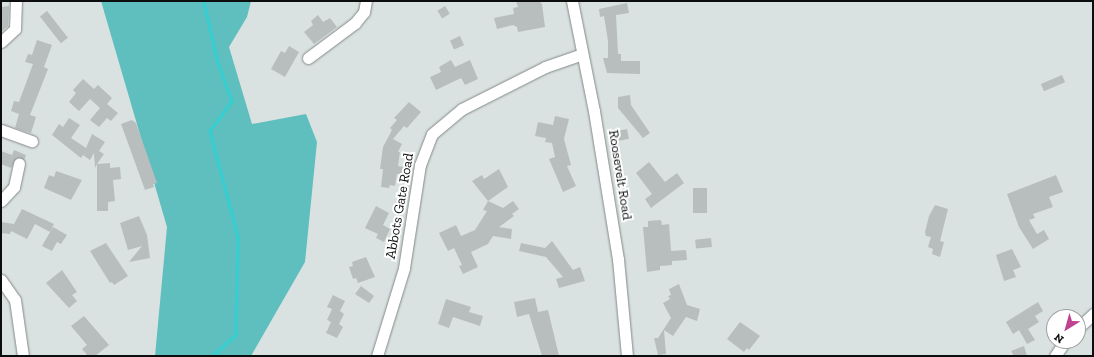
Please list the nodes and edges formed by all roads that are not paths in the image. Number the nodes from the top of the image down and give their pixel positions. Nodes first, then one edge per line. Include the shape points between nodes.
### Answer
1 (16, 1) edge
2 (366, 1) edge
3 (572, 1) edge
4 (1, 42) edge
5 (582, 54) junction
6 (308, 58) dead end
7 (1, 130) edge
8 (32, 141) dead end
9 (19, 164) dead end
10 (1, 200) edge
11 (1, 280) edge
12 (23, 356) edge
13 (377, 356) edge
14 (626, 356) edge

1 - 4 street via 14,29
2 - 6 street via 364,12 355,23
3 - 5 street, Roosevelt Road
5 - 13 street, Abbots Gate Road via 545,67 462,109 432,134 420,165 404,268
5 - 14 street, Roosevelt Road via 618,259
7 - 8 street
9 - 10 street via 14,187
11 - 12 street via 15,300

